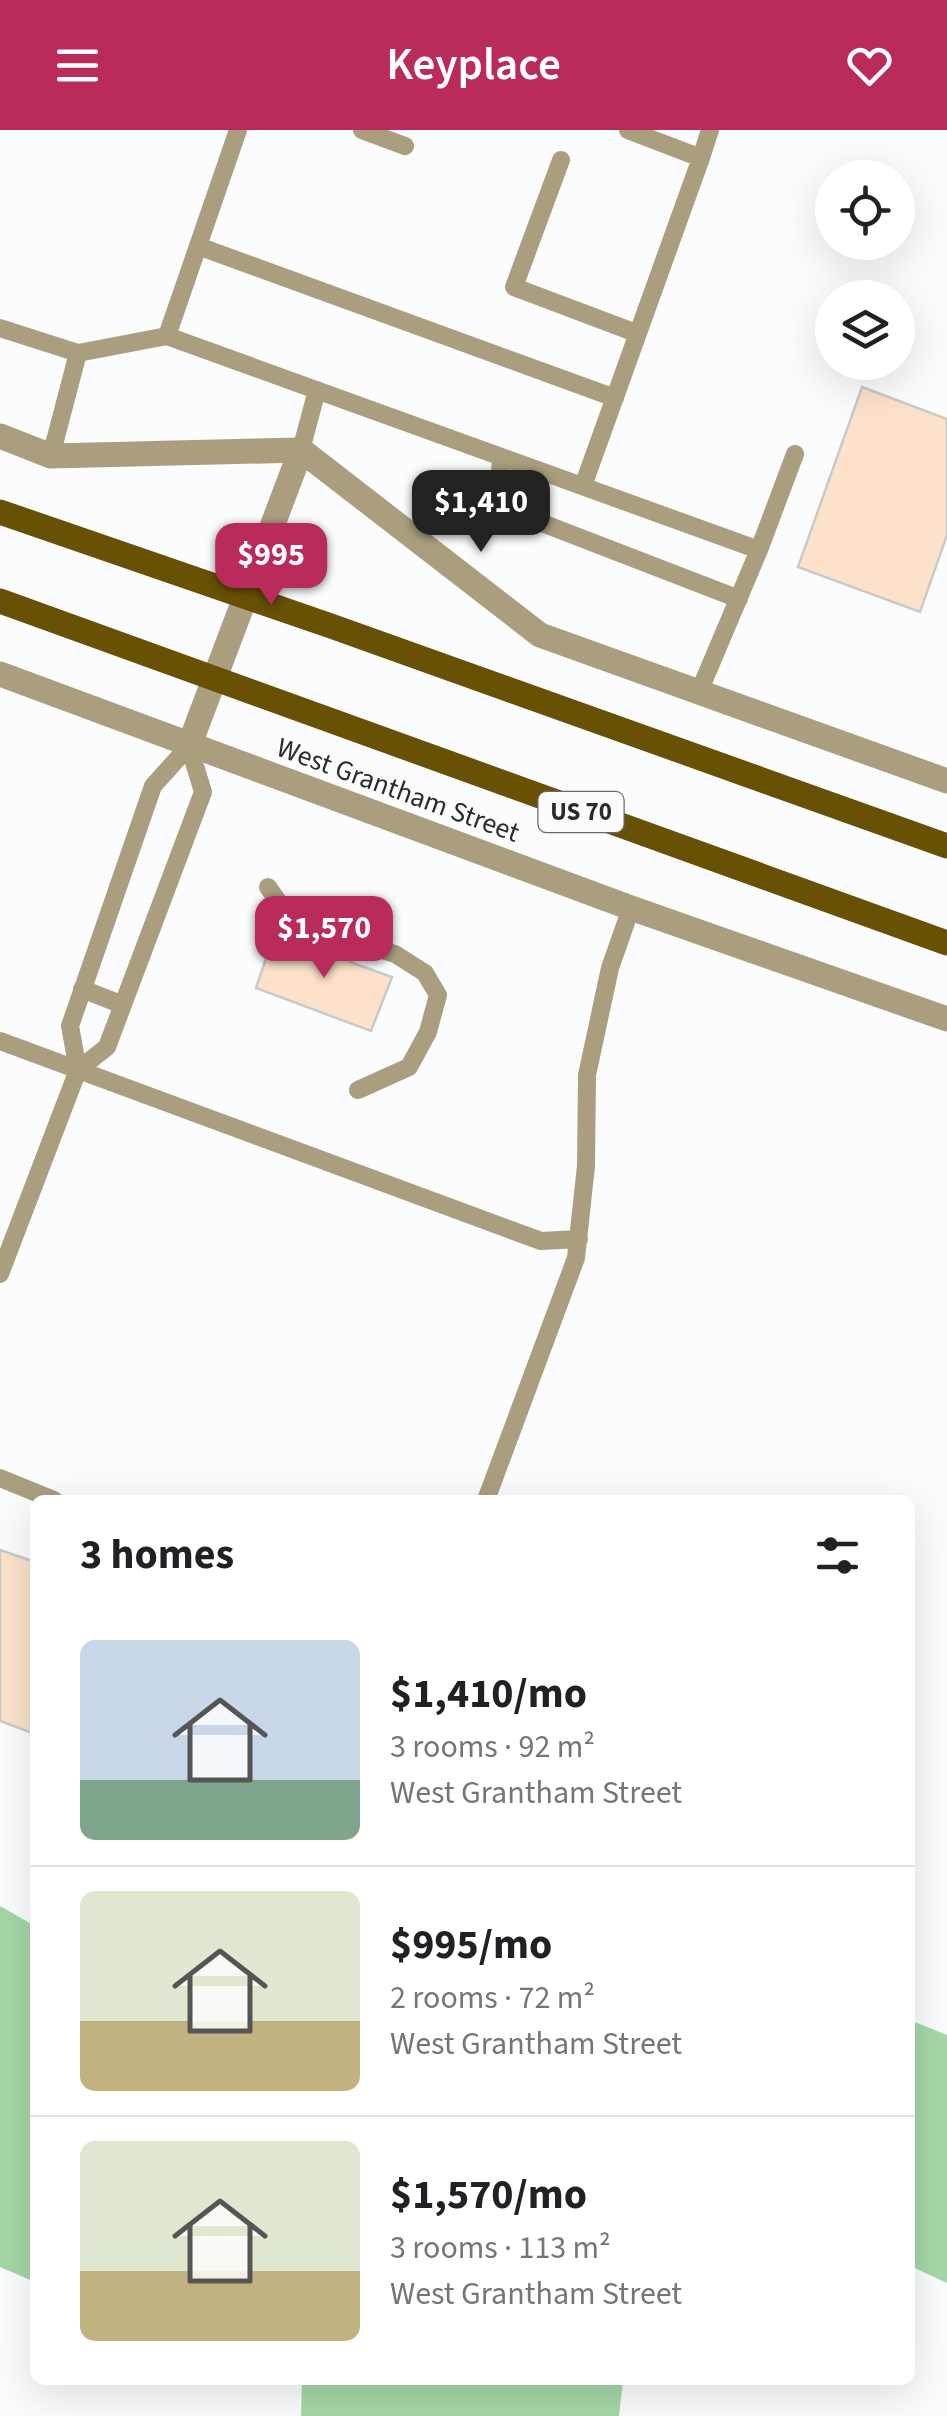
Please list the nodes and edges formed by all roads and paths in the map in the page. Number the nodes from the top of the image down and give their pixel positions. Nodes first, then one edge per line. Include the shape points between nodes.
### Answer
1 (238, 130) edge
2 (362, 130) edge
3 (628, 130) edge
4 (710, 130) edge
5 (405, 146) dead end
6 (701, 158) junction
7 (561, 160) dead end
8 (198, 246) junction
9 (0, 328) edge
10 (636, 333) junction
11 (167, 336) junction
12 (78, 353) junction
13 (317, 390) junction
14 (615, 398) junction
15 (0, 436) edge
16 (301, 450) junction
17 (795, 454) dead end
18 (51, 456) junction
19 (501, 457) junction
20 (583, 486) junction
21 (0, 512) edge
22 (760, 550) junction
23 (245, 598) junction
24 (739, 599) junction
25 (0, 601) edge
26 (0, 674) edge
27 (214, 680) junction
28 (699, 692) junction
29 (189, 746) junction
30 (947, 780) edge
31 (947, 846) edge
32 (268, 887) dead end
33 (631, 908) junction
34 (947, 943) edge
35 (82, 989) junction
36 (123, 1005) junction
37 (947, 1019) edge
38 (0, 1041) edge
39 (78, 1070) junction
40 (358, 1090) dead end
41 (579, 1239) junction
42 (0, 1274) edge
43 (0, 1478) edge
44 (42, 1495) edge
45 (488, 1495) edge

1 - 8 lane
2 - 5 lane
3 - 6 lane
4 - 6 lane
6 - 10 lane
7 - 10 lane via 514,287
8 - 11 lane
8 - 14 lane
9 - 12 lane
10 - 14 lane
11 - 12 lane
11 - 13 lane
12 - 18 lane
13 - 16 lane
13 - 19 lane
14 - 20 lane
15 - 18 street
16 - 18 street
16 - 23 street
16 - 28 street via 540,635
17 - 22 lane
19 - 20 lane
19 - 24 lane via 498,506
20 - 22 lane
21 - 23 main road
22 - 24 lane
23 - 27 street
23 - 31 main road
24 - 28 lane
25 - 27 main road, US 70
26 - 29 street, West Grantham Street
27 - 29 street
27 - 34 main road, US 70
28 - 30 street
29 - 33 street, West Grantham Street
29 - 35 lane via 153,786
29 - 36 lane via 204,792
32 - 40 lane via 293,923 395,954 426,973 438,995 428,1032 408,1066
33 - 37 street, West Grantham Street
33 - 41 lane via 610,968 587,1075
35 - 36 lane
35 - 39 lane via 70,1026
36 - 39 lane via 107,1047
38 - 39 lane
39 - 41 lane via 541,1241
39 - 42 lane
41 - 45 lane
43 - 44 lane

